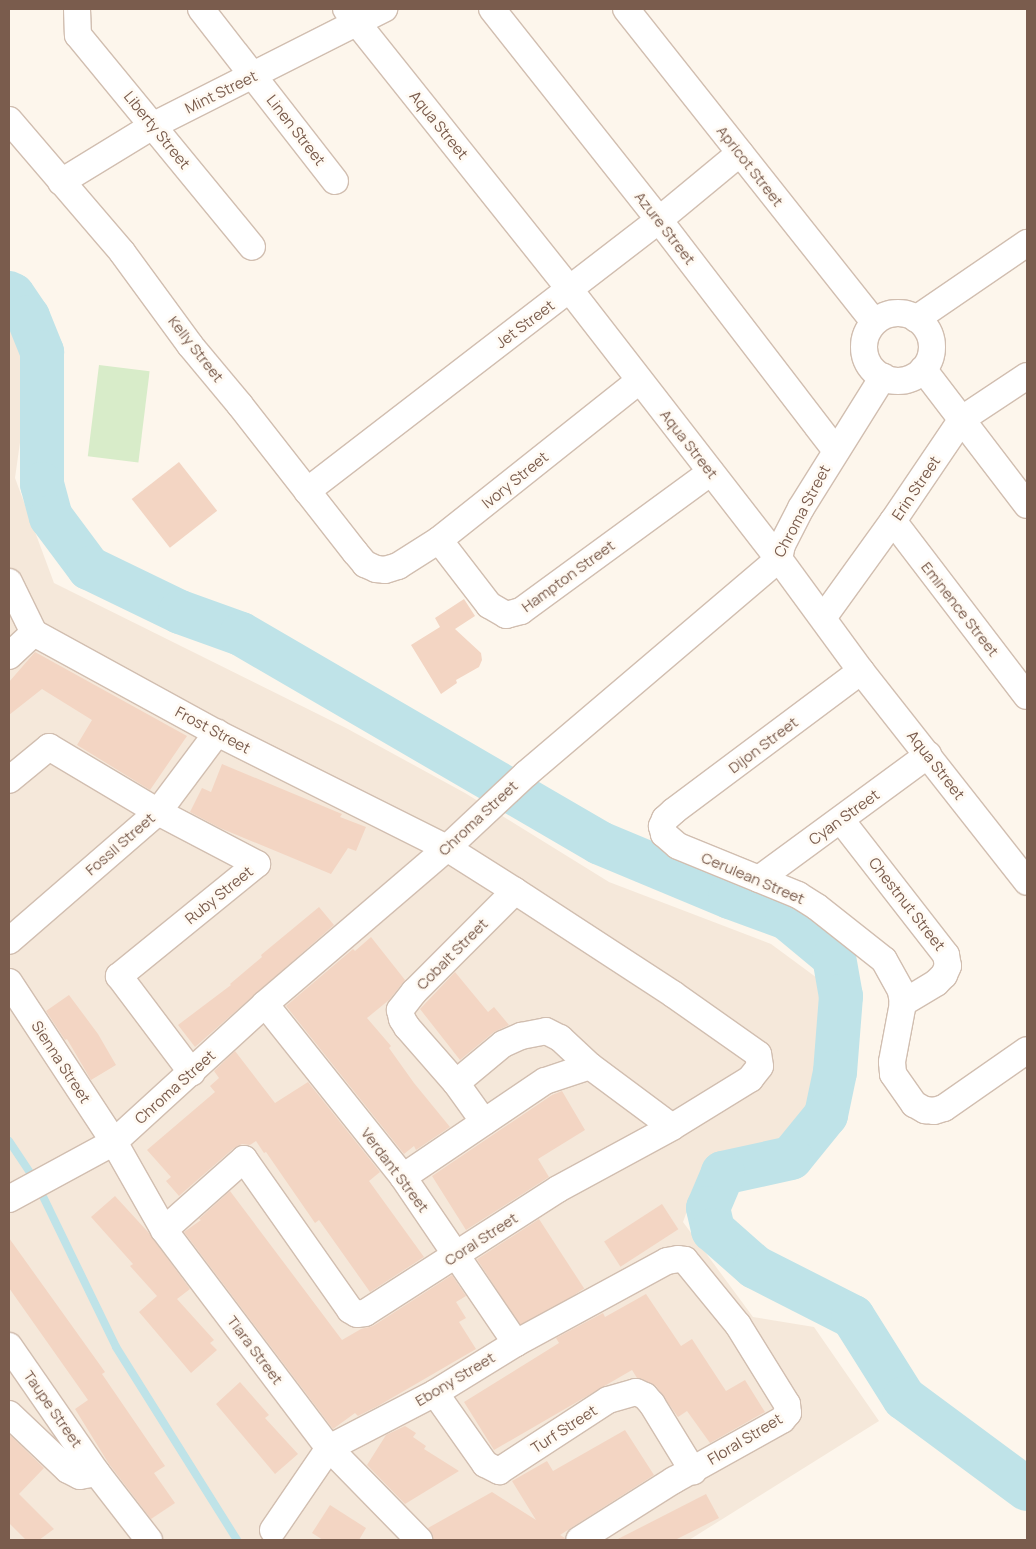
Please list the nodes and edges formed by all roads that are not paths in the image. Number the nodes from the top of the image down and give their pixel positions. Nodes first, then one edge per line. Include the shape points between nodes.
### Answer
1 (78, 9) edge
2 (200, 9) edge
3 (384, 9) edge
4 (492, 9) edge
5 (626, 9) edge
6 (352, 16) edge
7 (254, 76) junction
8 (9, 120) edge
9 (154, 125) junction
10 (740, 153) junction
11 (335, 181) dead end
12 (61, 182) junction
13 (659, 220) junction
14 (1027, 243) edge
15 (252, 247) dead end
16 (570, 290) junction
17 (916, 319) junction
18 (874, 322) junction
19 (923, 370) junction
20 (1027, 376) edge
21 (883, 377) junction
22 (639, 380) junction
23 (962, 420) junction
24 (836, 451) junction
25 (711, 472) junction
26 (307, 490) junction
27 (1027, 505) edge
28 (893, 521) junction
29 (439, 540) junction
30 (779, 559) junction
31 (385, 570) joint
32 (9, 582) edge
33 (822, 618) junction
34 (34, 633) junction
35 (9, 656) edge
36 (862, 671) junction
37 (1027, 696) edge
38 (217, 733) junction
39 (928, 755) junction
40 (9, 780) edge
41 (158, 812) junction
42 (665, 819) joint
43 (841, 820) junction
44 (447, 848) junction
45 (759, 879) junction
46 (1027, 882) edge
47 (516, 891) junction
48 (9, 941) edge
49 (9, 982) edge
50 (902, 1003) junction
51 (265, 1004) junction
52 (1027, 1050) edge
53 (590, 1066) junction
54 (192, 1072) junction
55 (456, 1083) junction
56 (484, 1122) junction
57 (672, 1126) junction
58 (114, 1142) junction
59 (403, 1177) junction
60 (9, 1199) edge
61 (164, 1230) junction
62 (456, 1256) junction
63 (667, 1261) joint
64 (516, 1343) junction
65 (9, 1346) edge
66 (434, 1393) junction
67 (9, 1414) edge
68 (329, 1448) junction
69 (693, 1471) junction
70 (97, 1473) junction
71 (273, 1530) dead end
72 (149, 1540) edge
73 (419, 1540) edge
74 (579, 1540) edge

1 - 9 street, Liberty Street via 78,35
2 - 7 street, Linen Street
3 - 6 street, Mint Street
4 - 13 street, Azure Street
5 - 10 street, Apricot Street
6 - 7 street, Mint Street
6 - 16 street, Aqua Street
7 - 9 street, Mint Street
7 - 11 street, Linen Street
8 - 12 street, Kelly Street
9 - 12 street, Mint Street
9 - 15 street, Liberty Street
10 - 13 street, Jet Street
10 - 18 street, Apricot Street
12 - 26 street, Kelly Street via 122,252 190,345
13 - 16 street, Jet Street
13 - 24 street, Azure Street
14 - 17 street
16 - 22 street, Aqua Street
16 - 26 street, Jet Street
17 - 18 street via 900,313 889,314
17 - 19 street via 927,329 931,339 932,350
18 - 21 street via 865,338 864,349 873,370
19 - 21 street via 905,380
19 - 23 street
20 - 23 street, Erin Street
21 - 24 street, Chroma Street
22 - 25 street, Aqua Street
22 - 29 street, Ivory Street
23 - 27 street
23 - 28 street, Erin Street
24 - 30 street, Chroma Street via 790,527
25 - 29 street, Hampton Street via 521,612 506,615 489,605
25 - 30 street, Aqua Street
26 - 31 street, Kelly Street via 365,564
28 - 33 street, Erin Street
28 - 37 street, Eminence Street
29 - 31 street, Ivory Street via 405,563
30 - 33 street, Aqua Street
30 - 44 street, Chroma Street via 526,774
32 - 34 street
33 - 36 street, Aqua Street
34 - 35 street
34 - 38 street, Frost Street
36 - 39 street, Aqua Street
36 - 42 street, Dijon Street
38 - 41 street, Fossil Street
38 - 44 street, Frost Street
39 - 43 street, Cyan Street
39 - 46 street, Aqua Street
40 - 41 street, Ruby Street via 49,747
41 - 48 street, Fossil Street
41 - 54 street, Ruby Street via 257,864 119,976
42 - 45 street, Cerulean Street via 662,826 664,834 671,842
43 - 45 street, Cyan Street
43 - 50 street, Chestnut Street via 946,955 948,966 944,975
44 - 47 street
44 - 51 street, Chroma Street
45 - 50 street, Cerulean Street via 818,907 884,960 898,983
47 - 55 street, Cobalt Street via 414,992 400,1010 407,1027
47 - 57 street, Coral Street via 674,994 758,1054 760,1066 750,1079
49 - 58 street, Sienna Street
50 - 52 street, Cerulean Street via 892,1062 893,1074 914,1104 925,1110 944,1108
51 - 54 street, Chroma Street
51 - 59 street, Verdant Street
53 - 55 street via 560,1038 546,1031 520,1036 503,1044
53 - 56 street via 545,1081
53 - 57 street
54 - 58 street, Chroma Street
55 - 56 street, Cobalt Street
56 - 59 street
57 - 62 street, Coral Street via 558,1189
58 - 60 street, Chroma Street
58 - 61 street, Tiara Street
59 - 62 street, Verdant Street
61 - 62 street, Coral Street via 244,1159 350,1310 357,1314 365,1313
61 - 68 street, Tiara Street
62 - 64 street, Verdant Street
63 - 64 street, Ebony Street
63 - 69 street, Floral Street via 685,1260 738,1325 787,1404 788,1413 782,1420
64 - 66 street, Ebony Street
65 - 70 street, Taupe Street
66 - 68 street, Ebony Street
66 - 69 street, Turf Street via 485,1464 499,1471 608,1400 636,1392 652,1404
67 - 70 street, Taupe Street via 68,1470 80,1476
68 - 71 street, Ebony Street
68 - 73 street, Tiara Street
69 - 74 street, Floral Street
70 - 72 street, Taupe Street

